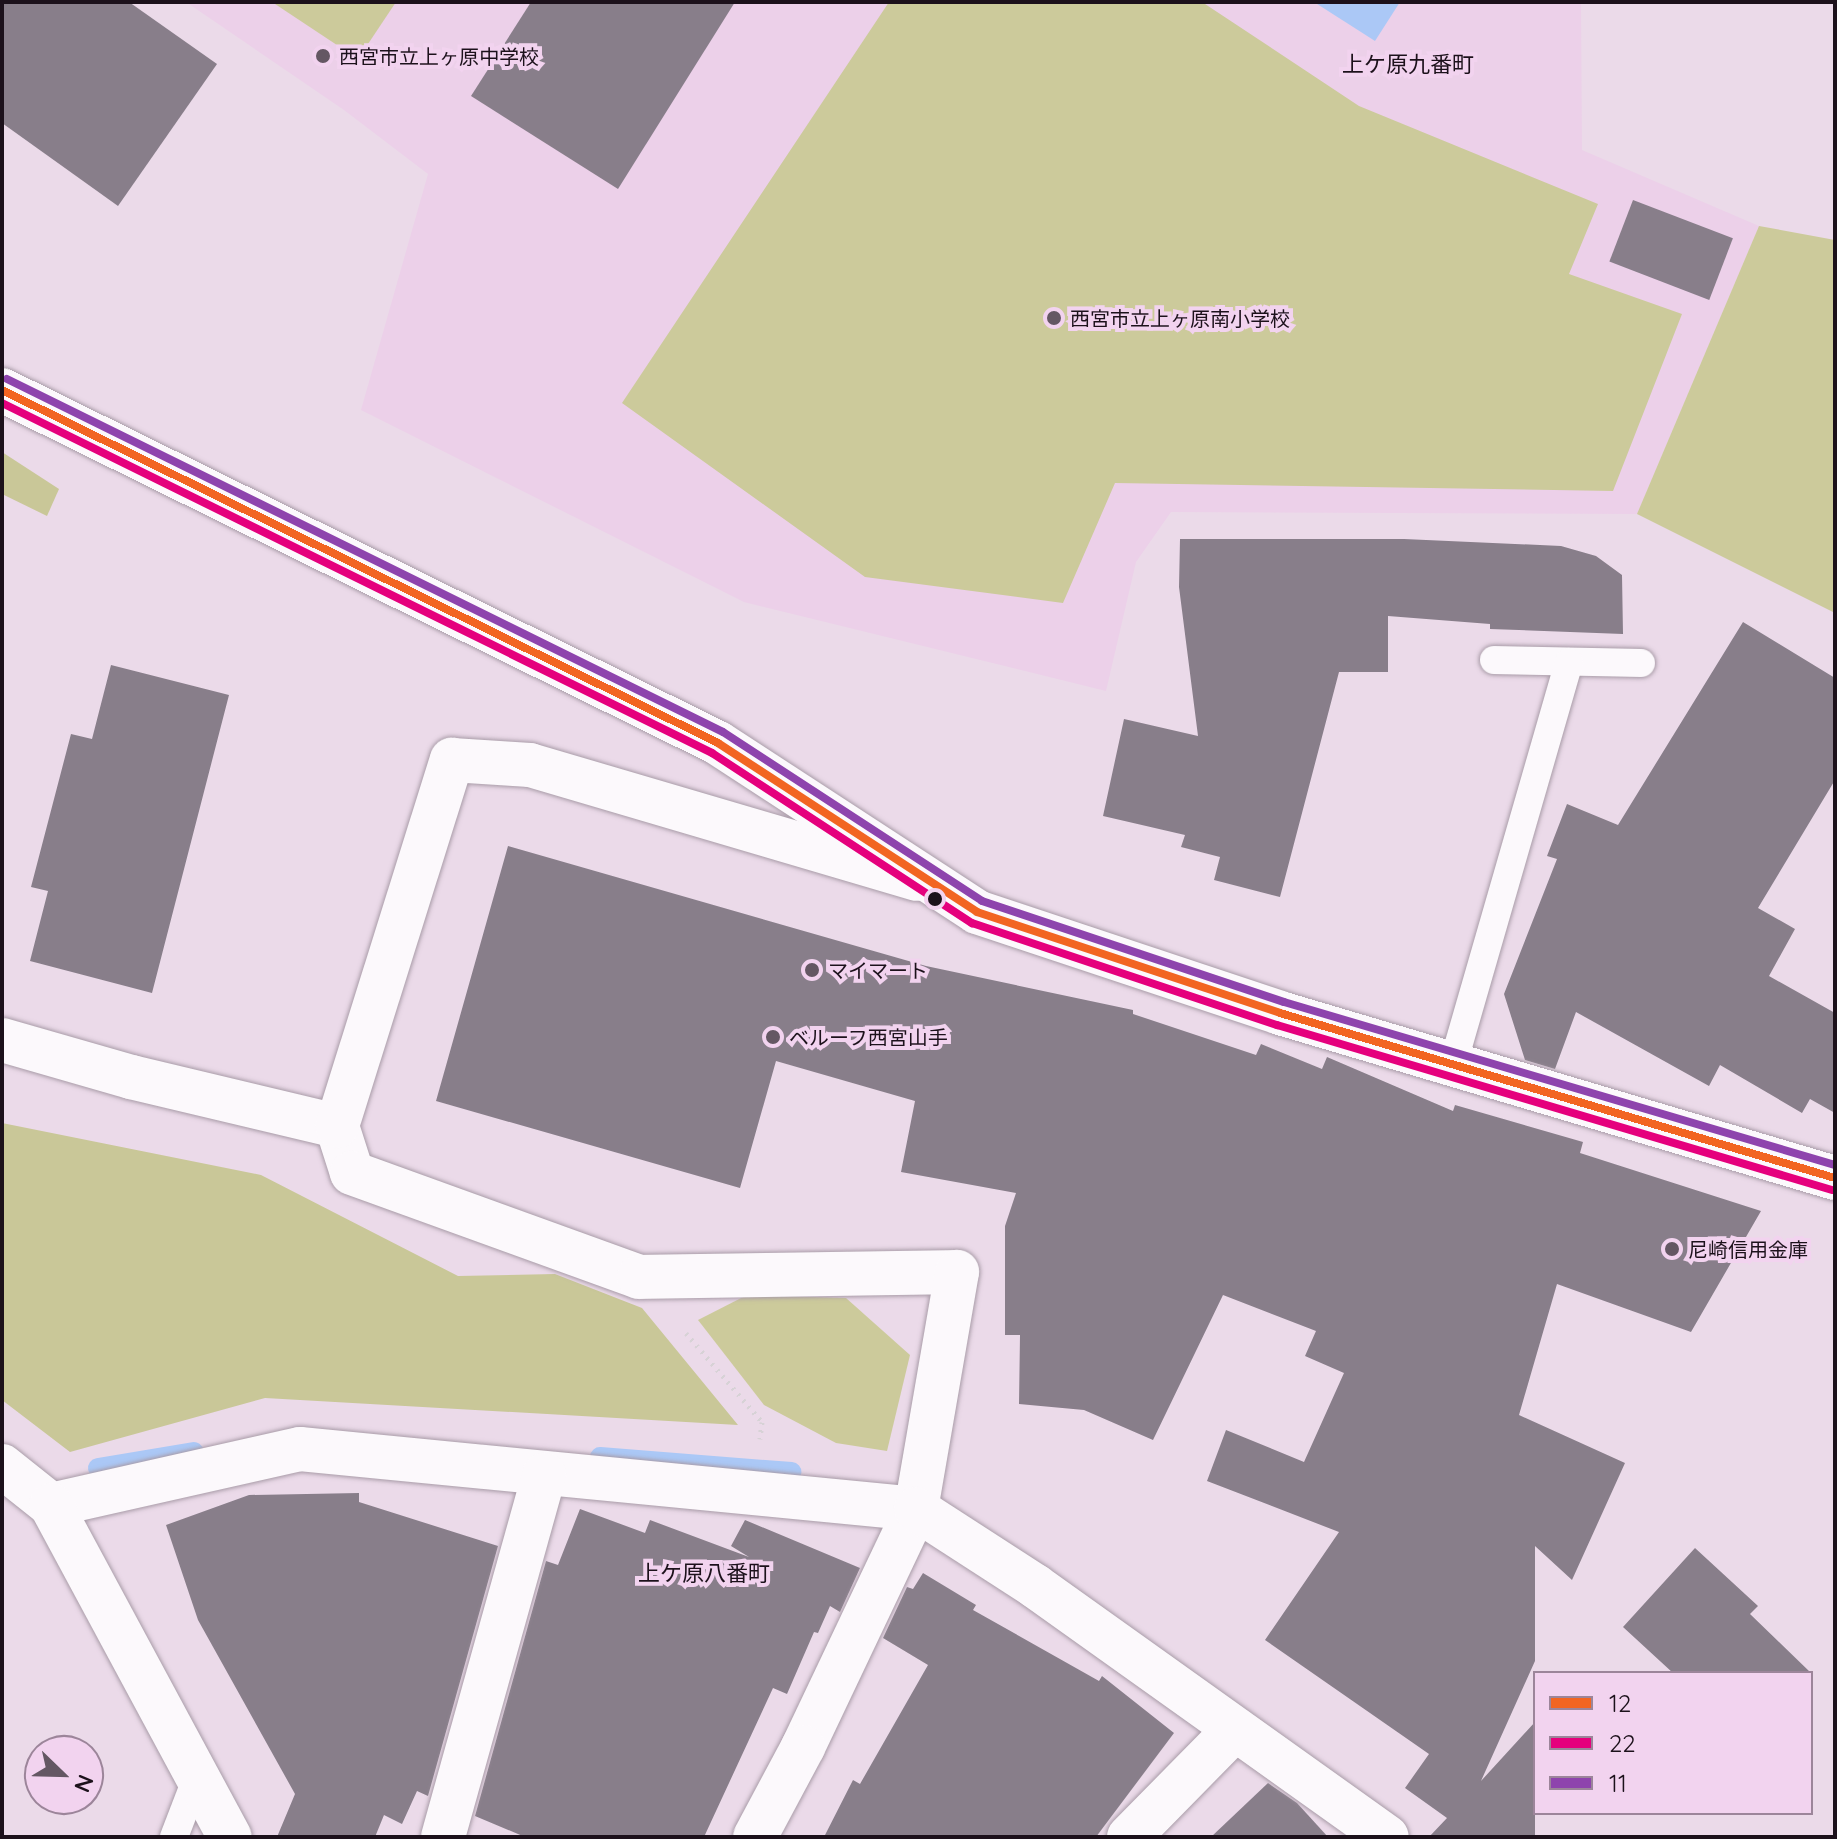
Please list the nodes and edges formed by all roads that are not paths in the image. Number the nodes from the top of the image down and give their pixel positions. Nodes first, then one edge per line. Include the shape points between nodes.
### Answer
1 (2, 390) edge
2 (1494, 660) dead end
3 (1569, 662) junction
4 (1641, 663) dead end
5 (935, 884) junction
6 (2, 1040) edge
7 (1453, 1064) junction
8 (337, 1126) junction
9 (1835, 1178) edge
10 (2, 1466) edge
11 (544, 1475) junction
12 (51, 1505) junction
13 (916, 1509) junction
14 (1235, 1729) junction
15 (197, 1777) junction
16 (174, 1837) edge
17 (230, 1837) edge
18 (443, 1837) edge
19 (755, 1837) edge
20 (1129, 1837) edge
21 (1387, 1837) edge

1 - 5 street via 718,743
2 - 3 lane
3 - 4 lane
3 - 7 lane
5 - 7 street via 977,912 1280,1013
5 - 8 street via 530,765 452,760
6 - 8 street
7 - 9 street
8 - 13 street via 352,1173 639,1277 957,1272
10 - 12 street
11 - 12 street via 300,1449
11 - 13 street
11 - 18 street
12 - 15 street
13 - 14 street via 1035,1586
13 - 19 street
14 - 20 street
14 - 21 street
15 - 16 lane
15 - 17 street

